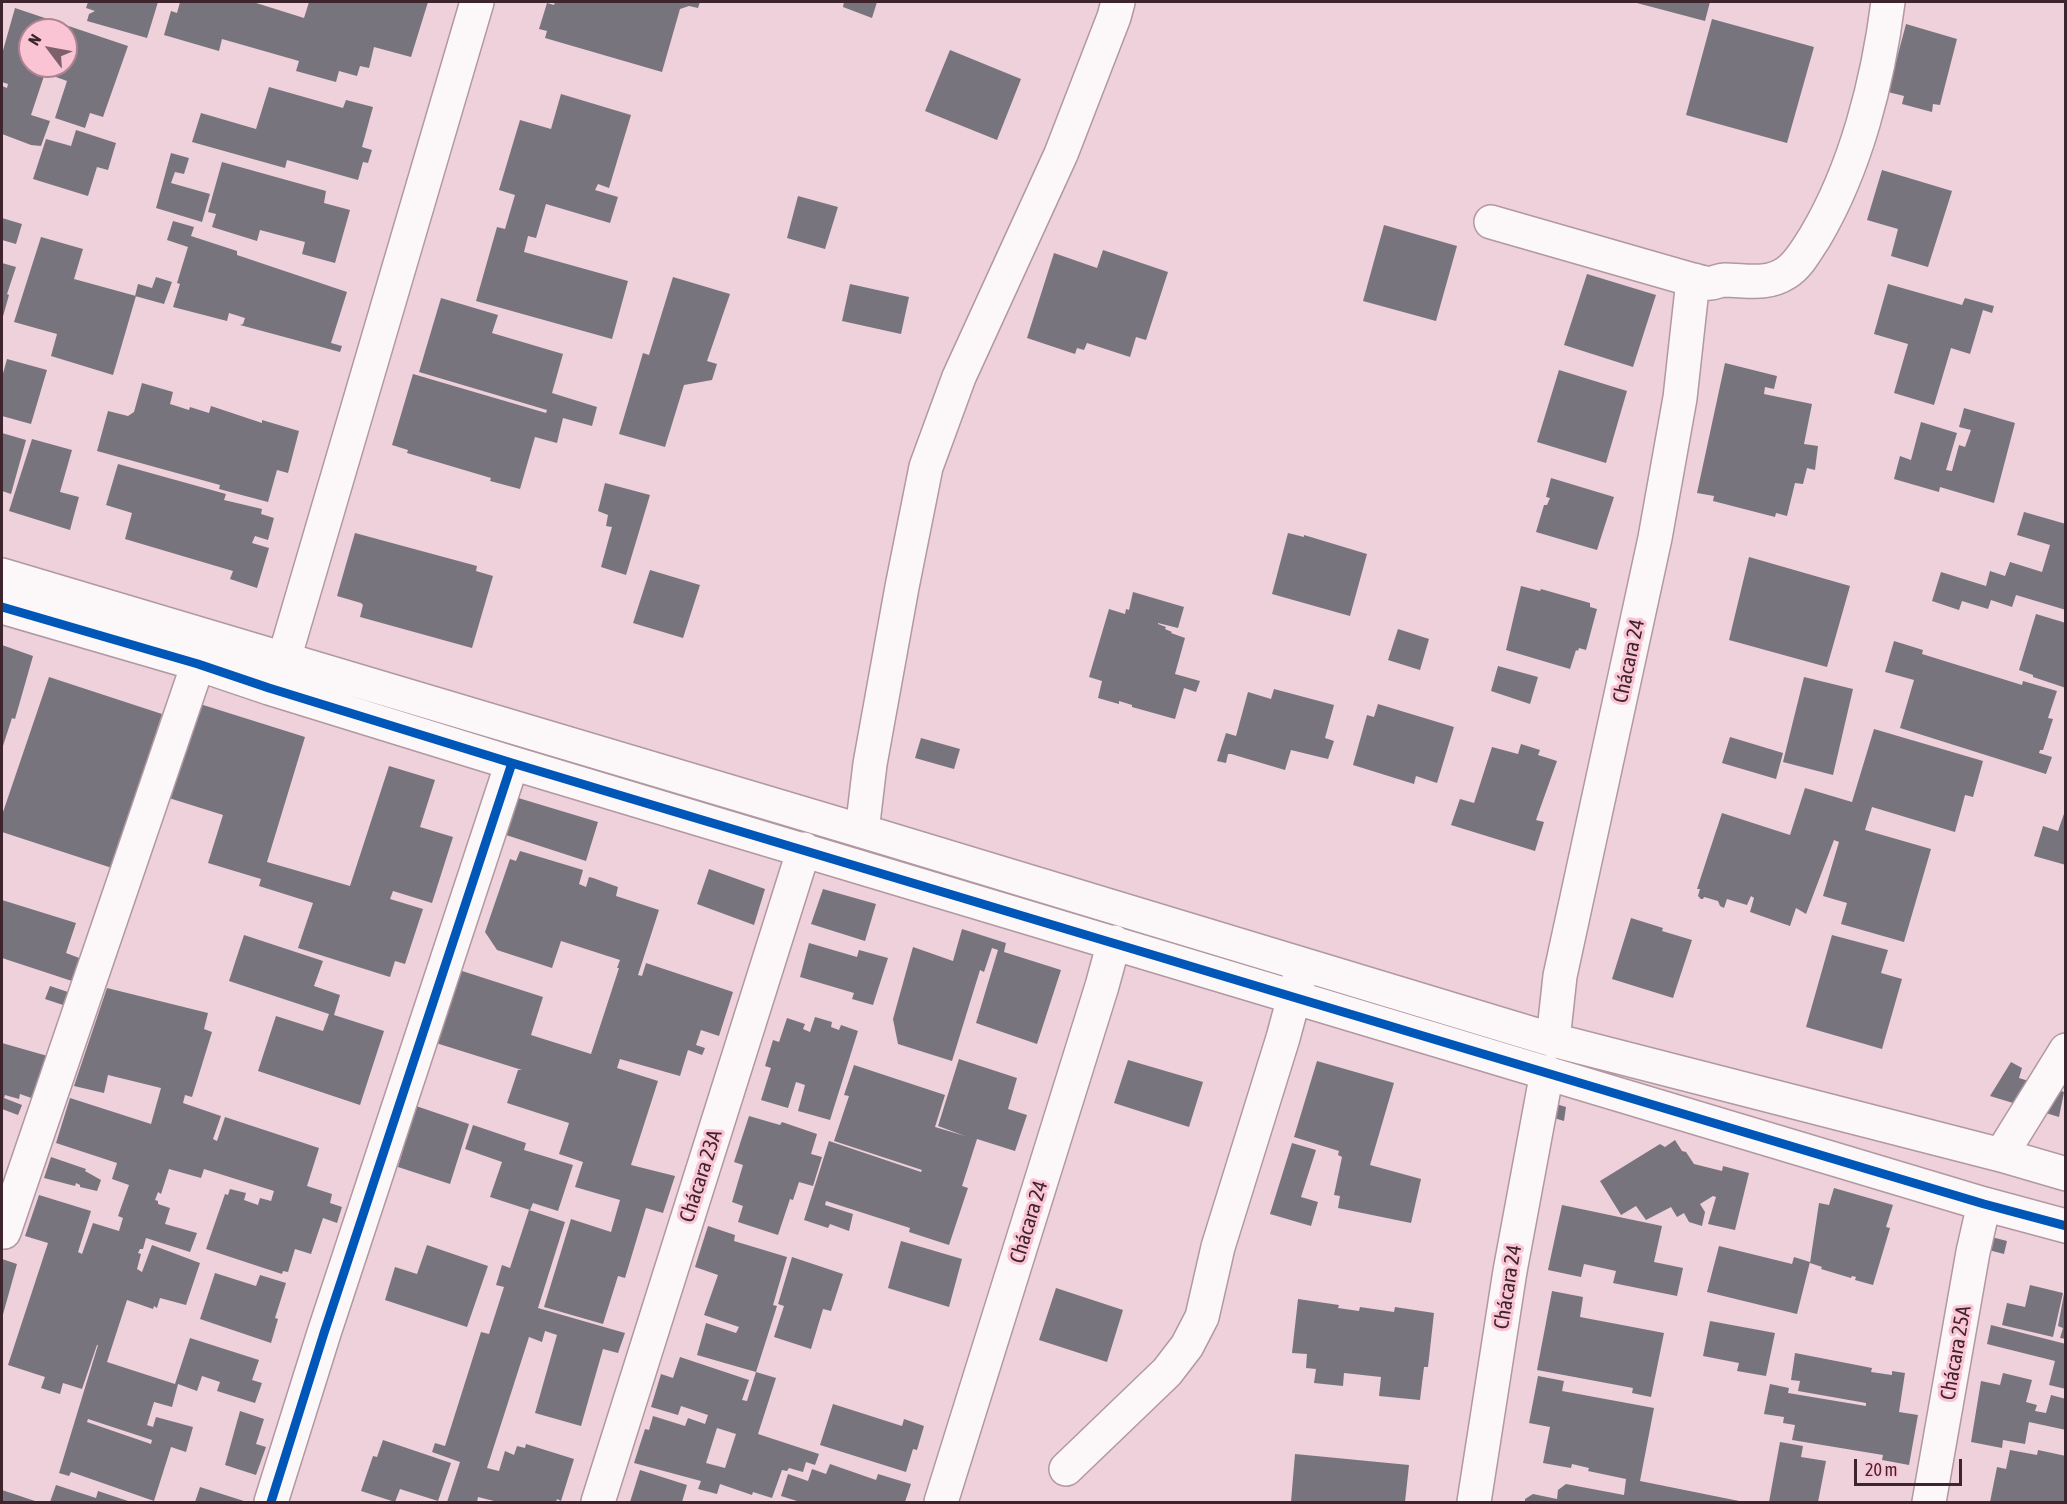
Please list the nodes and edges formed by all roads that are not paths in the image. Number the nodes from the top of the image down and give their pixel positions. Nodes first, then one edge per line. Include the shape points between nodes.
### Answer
1 (477, 2) edge
2 (1118, 2) edge
3 (1888, 2) edge
4 (1491, 222) dead end
5 (1693, 280) junction
6 (2, 575) edge
7 (2, 607) edge
8 (285, 660) junction
9 (198, 664) junction
10 (512, 763) junction
11 (862, 831) junction
12 (804, 849) junction
13 (1114, 942) junction
14 (1303, 965) junction
15 (1293, 995) junction
16 (1553, 1040) junction
17 (2066, 1050) edge
18 (1547, 1072) junction
19 (2001, 1155) junction
20 (2066, 1174) edge
21 (1984, 1204) junction
22 (2066, 1226) edge
23 (2, 1232) edge
24 (1066, 1469) dead end
25 (271, 1503) edge
26 (598, 1503) edge
27 (941, 1503) edge
28 (1474, 1503) edge
29 (1929, 1503) edge

1 - 8 street
2 - 11 street via 1061,154 959,377 926,467 870,764
3 - 5 street via 1883,45 1841,188 1803,256 1788,272 1773,279 1719,280 1712,284
4 - 5 street
5 - 16 street, Chácara 24 via 1680,398 1655,538 1560,976
6 - 8 street
7 - 9 street
8 - 11 street
9 - 10 street
9 - 23 street
10 - 12 street
10 - 25 street
11 - 14 street
12 - 13 street
12 - 26 street, Chácara 23A
13 - 15 street
13 - 27 street, Chácara 24
14 - 15 street
14 - 16 street
15 - 18 street
15 - 24 street via 1218,1248 1202,1317 1167,1372
16 - 19 street
17 - 19 street
18 - 21 street
18 - 28 street, Chácara 24 via 1510,1271
19 - 20 street
21 - 22 street
21 - 29 street, Chácara 25A

